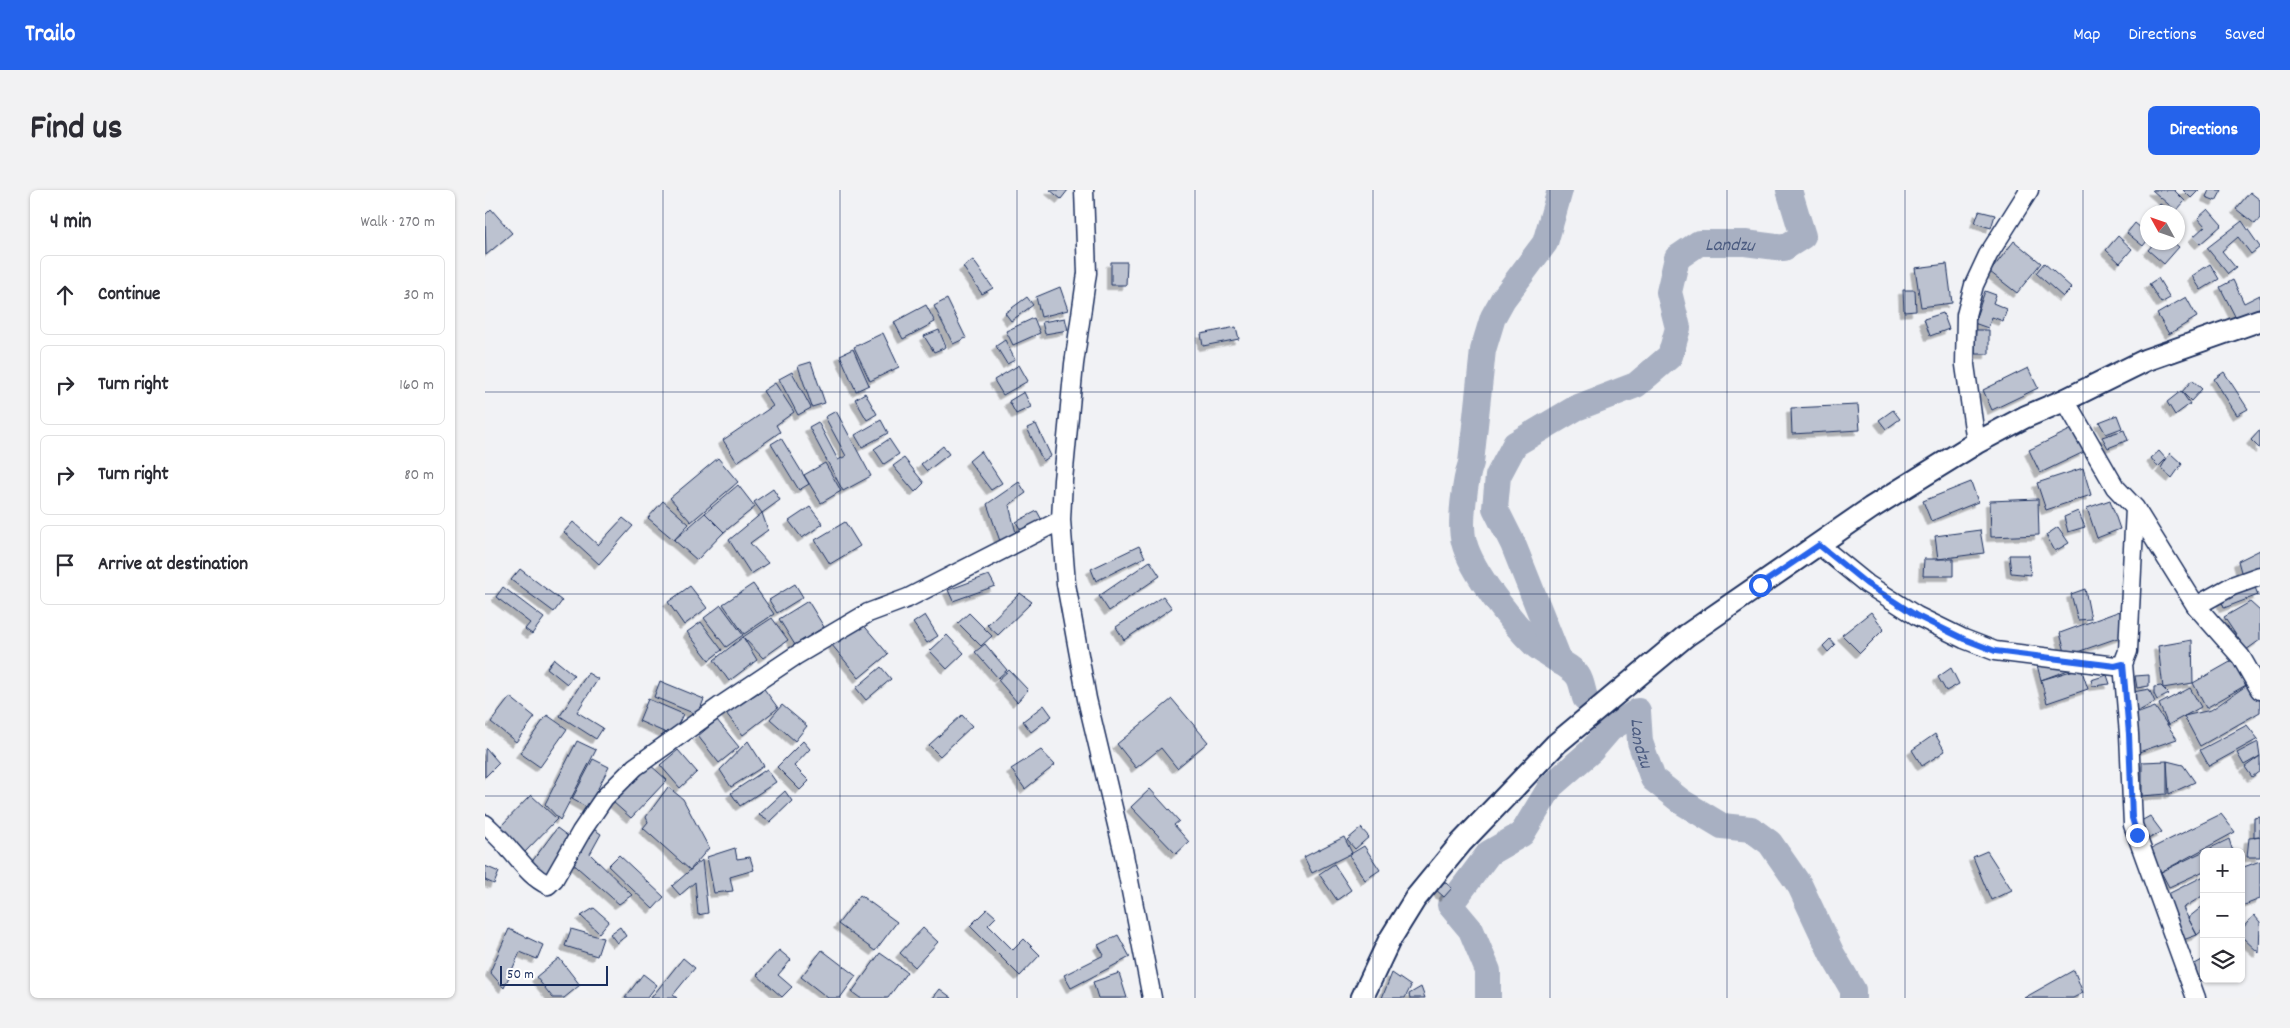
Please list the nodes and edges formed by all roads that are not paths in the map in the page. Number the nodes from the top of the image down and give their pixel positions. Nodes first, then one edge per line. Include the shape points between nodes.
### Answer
1 (1084, 190) edge
2 (2029, 190) edge
3 (2260, 320) edge
4 (2065, 400) junction
5 (1977, 443) junction
6 (2135, 508) junction
7 (1061, 520) junction
8 (1819, 545) junction
9 (2260, 576) edge
10 (2196, 606) junction
11 (2123, 664) junction
12 (2260, 690) edge
13 (485, 824) edge
14 (1151, 998) edge
15 (1362, 998) edge
16 (2196, 998) edge

1 - 7 street via 1087,273 1074,364
2 - 5 street via 1988,255 1974,285 1966,315 1965,365
3 - 4 main road via 2147,360
4 - 5 main road
4 - 6 street via 2115,487
5 - 8 main road via 1871,508
6 - 10 street
6 - 11 street via 2128,651
7 - 13 street via 908,598 868,613 795,656 719,707 635,767 604,798 548,885 520,863
7 - 14 street via 1066,584 1087,699 1123,850
8 - 11 street via 1867,584 1917,616 1964,639 1995,651 2115,666
8 - 15 main road via 1687,635 1556,744 1461,843 1415,899 1389,941
9 - 10 street via 2232,586
10 - 12 street via 2241,657
11 - 16 street via 2133,825

